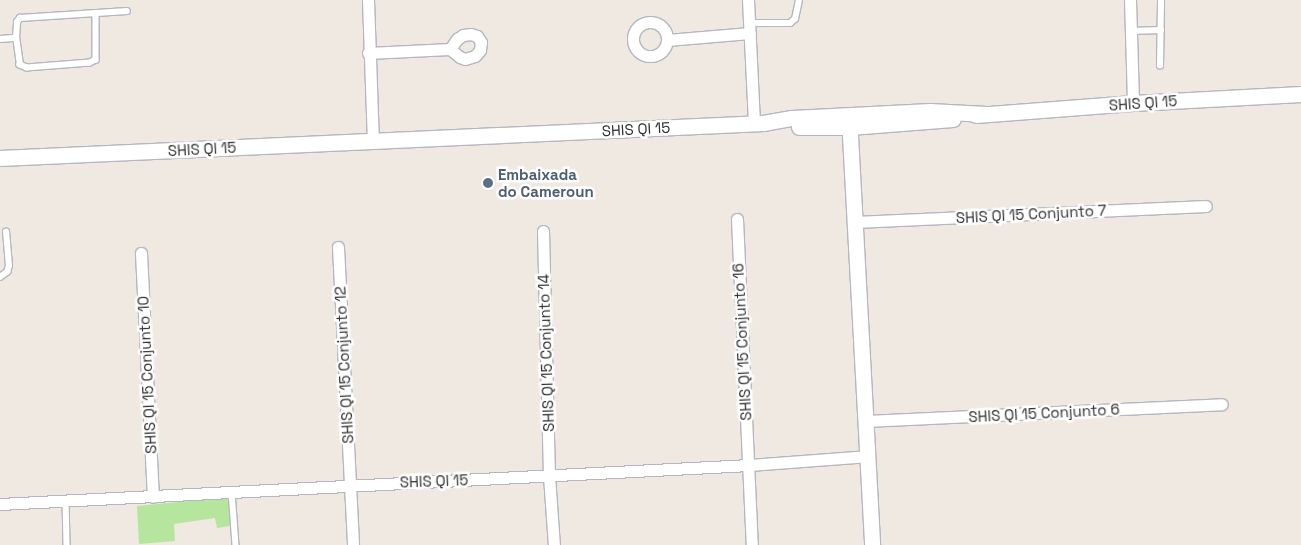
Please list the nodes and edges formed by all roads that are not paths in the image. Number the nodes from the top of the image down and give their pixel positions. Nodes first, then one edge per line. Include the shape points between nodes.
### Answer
1 (368, 0) edge
2 (748, 0) edge
3 (799, 0) edge
4 (1130, 0) edge
5 (1161, 0) edge
6 (127, 10) dead end
7 (96, 13) junction
8 (750, 28) junction
9 (1161, 30) junction
10 (1131, 31) junction
11 (16, 38) junction
12 (0, 39) edge
13 (667, 40) dead end
14 (450, 49) dead end
15 (368, 53) junction
16 (1160, 66) dead end
17 (1301, 94) edge
18 (1134, 103) junction
19 (850, 121) junction
20 (759, 123) junction
21 (373, 141) junction
22 (0, 158) edge
23 (1206, 206) dead end
24 (737, 219) dead end
25 (855, 222) junction
26 (543, 230) dead end
27 (6, 232) dead end
28 (338, 247) dead end
29 (141, 253) dead end
30 (0, 277) edge
31 (1222, 404) dead end
32 (866, 421) junction
33 (867, 456) junction
34 (748, 465) junction
35 (549, 476) junction
36 (350, 484) junction
37 (232, 492) junction
38 (153, 497) junction
39 (66, 500) junction
40 (0, 504) edge
41 (67, 545) edge
42 (236, 545) edge
43 (353, 545) edge
44 (554, 545) edge
45 (752, 545) edge
46 (872, 545) edge

1 - 15 street
2 - 8 street
3 - 8 lane via 795,19 790,23
4 - 10 street
5 - 9 lane
6 - 7 lane
7 - 11 lane via 20,18
7 - 11 lane via 96,60 90,63 22,67 18,62
8 - 13 street
8 - 20 street
9 - 10 lane
9 - 16 lane
10 - 18 street
11 - 12 lane
14 - 15 street
15 - 21 street
17 - 18 street, SHIS QI 15
18 - 19 street, SHIS QI 15 via 986,114 927,123
19 - 20 street, SHIS QI 15 via 774,126
19 - 25 street
20 - 21 street, SHIS QI 15
21 - 22 street, SHIS QI 15
23 - 25 street, SHIS QI 15 Conjunto 7
24 - 34 street, SHIS QI 15 Conjunto 16
25 - 32 street
26 - 35 street, SHIS QI 15 Conjunto 14
27 - 30 lane via 9,266
28 - 36 street, SHIS QI 15 Conjunto 12
29 - 38 street, SHIS QI 15 Conjunto 10
31 - 32 street, SHIS QI 15 Conjunto 6
32 - 33 street
33 - 34 street, SHIS QI 15
33 - 46 street
34 - 35 street, SHIS QI 15
34 - 45 street, SHIS QI 15 Conjunto 16
35 - 36 street, SHIS QI 15
35 - 44 street, SHIS QI 15 Conjunto 14
36 - 37 street, SHIS QI 15
36 - 43 street, SHIS QI 15 Conjunto 12
37 - 38 street, SHIS QI 15
37 - 42 lane
38 - 39 street, SHIS QI 15
39 - 40 street, SHIS QI 15
39 - 41 lane

